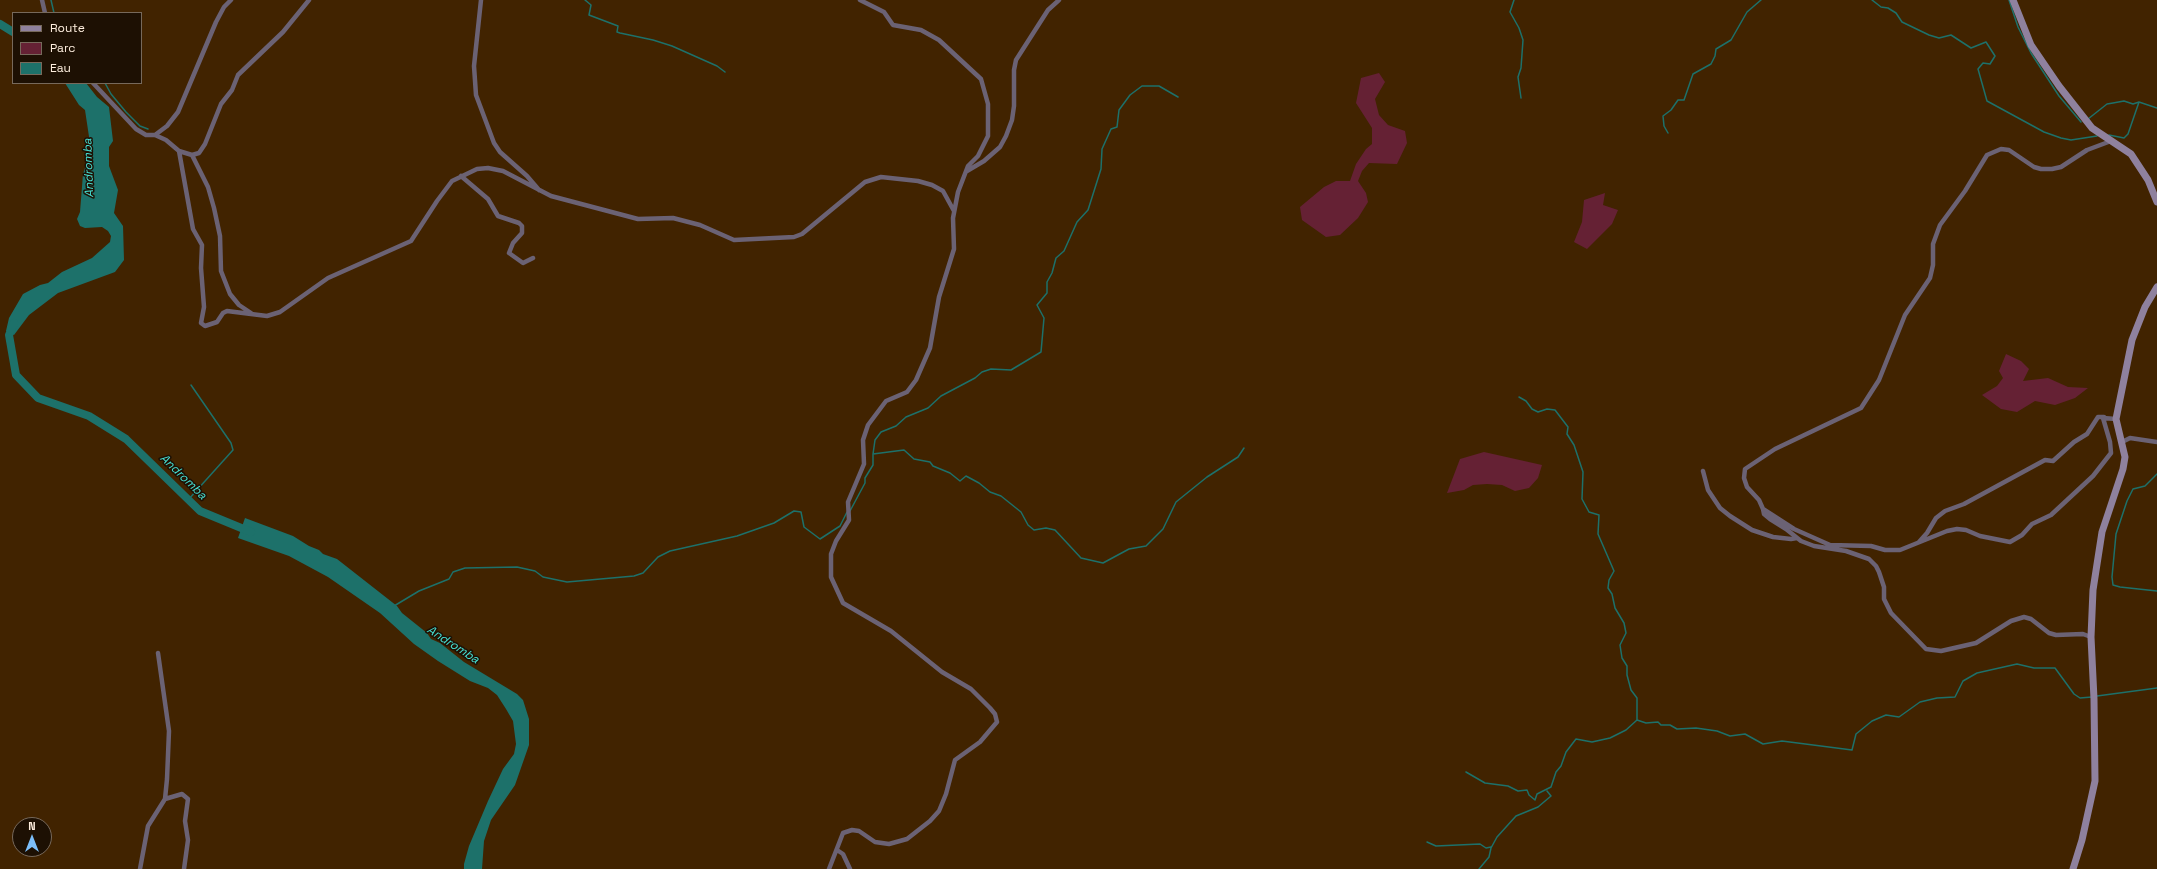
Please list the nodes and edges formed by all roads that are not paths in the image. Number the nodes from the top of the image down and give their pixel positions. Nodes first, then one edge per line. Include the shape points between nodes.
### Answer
1 (42, 0) edge
2 (231, 0) edge
3 (309, 0) edge
4 (481, 0) edge
5 (861, 0) edge
6 (1059, 0) edge
7 (2013, 0) edge
8 (45, 12) edge
9 (94, 84) edge
10 (155, 135) junction
11 (2113, 140) junction
12 (178, 151) junction
13 (192, 155) junction
14 (967, 171) junction
15 (461, 176) junction
16 (539, 191) junction
17 (2157, 202) edge
18 (954, 211) junction
19 (532, 258) dead end
20 (2157, 286) edge
21 (252, 314) junction
22 (2106, 417) junction
23 (2116, 419) junction
24 (2122, 442) junction
25 (2157, 442) edge
26 (1703, 470) dead end
27 (1763, 510) junction
28 (1796, 538) junction
29 (1914, 545) junction
30 (2091, 637) junction
31 (158, 652) dead end
32 (164, 799) junction
33 (837, 850) junction
34 (140, 869) edge
35 (184, 869) edge
36 (829, 869) edge
37 (850, 869) edge
38 (2073, 869) edge

1 - 8 street
2 - 10 street via 216,22 178,112 167,126
3 - 13 street via 283,32 238,75 221,104 205,144
4 - 16 street via 474,66 476,95 494,144
5 - 14 street via 884,12 894,25 921,30 939,40 981,79 988,104 988,136 986,144 974,162 968,166
6 - 14 street via 1048,10 1016,60 1014,106 1006,136 1000,147
7 - 11 street via 2031,45 2059,86 2092,128
9 - 10 street via 125,120 146,135
10 - 12 street via 166,140
11 - 17 street via 2131,154 2148,180
11 - 27 street via 2087,150 2061,167 2052,169 2034,167 2009,150 2001,149 1987,155 1965,192 1940,225 1933,244 1930,278 1905,315 1879,380 1861,408 1775,449 1743,472 1747,487 1760,500
12 - 13 street
12 - 21 street via 193,229 202,245 204,308 201,323 210,326 227,311
13 - 21 street via 208,187 214,208 220,236 221,271 230,294 239,305
14 - 18 street via 961,182
15 - 16 street via 477,169 488,168 503,172
15 - 19 street via 488,199 498,216 522,226 522,232 509,253 523,263
15 - 21 street via 452,181 445,190 411,242 328,278 280,312 267,316
16 - 18 street via 638,219 673,218 700,225 734,240 794,237 802,234 865,182 881,177 918,180 932,185 943,191
18 - 33 street via 954,249 939,297 930,348 916,380 907,392 886,401 868,425 863,440 864,464 848,502 849,520 836,541 830,565 834,584 843,604 891,631 942,672 971,689 995,714 997,722 980,742 956,760 939,811 921,829 898,842 882,844 859,831 852,830 842,833
20 - 23 street via 2145,307 2132,340
22 - 23 street
22 - 29 street via 2098,417 2088,434 2074,442 2053,461 2045,460 1972,500 1945,511
22 - 29 street via 2103,421 2110,447 2107,460 2051,515 2032,524 2018,538 2010,542 1957,529
23 - 24 street
24 - 25 street via 2130,438
24 - 30 street via 2125,457 2123,469 2102,532 2096,562
26 - 28 street via 1708,490 1725,512 1752,530 1783,539
27 - 28 street via 1764,514
27 - 29 street via 1794,529 1830,544 1871,546 1885,550 1900,550
28 - 30 street via 1814,546 1846,551 1869,559 1879,572 1884,587 1884,599 1891,613 1926,649 1935,652 1976,643 2011,621 2024,617 2056,635 2083,634
30 - 38 street via 2095,781
31 - 32 street via 169,731
32 - 34 street via 148,826
32 - 35 street via 182,794 188,799 185,821 188,840
33 - 36 street
33 - 37 street via 843,854

